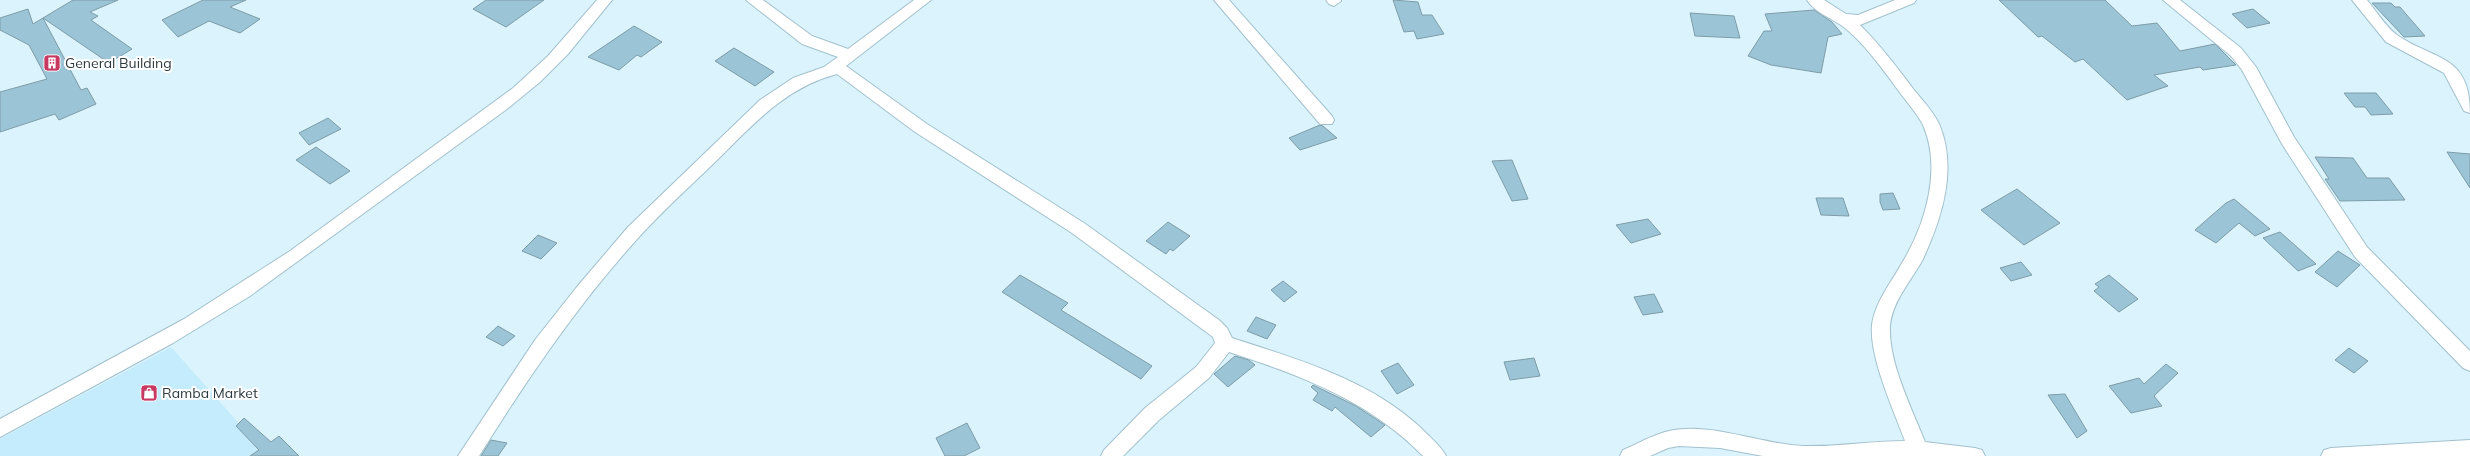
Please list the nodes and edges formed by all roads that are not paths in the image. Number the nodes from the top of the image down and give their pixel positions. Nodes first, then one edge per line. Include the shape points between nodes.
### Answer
1 (605, 0) edge
2 (753, 0) edge
3 (924, 0) edge
4 (1221, 0) edge
5 (1814, 0) edge
6 (1909, 0) edge
7 (2170, 0) edge
8 (2359, 0) edge
9 (1840, 18) junction
10 (849, 55) junction
11 (830, 70) junction
12 (2470, 107) edge
13 (1326, 120) dead end
14 (1224, 343) junction
15 (2470, 363) edge
16 (0, 429) edge
17 (2470, 448) edge
18 (1918, 450) junction
19 (468, 456) edge
20 (1111, 456) edge
21 (1436, 456) edge
22 (1630, 456) edge
23 (1975, 456) edge
24 (2331, 456) edge

1 - 16 street via 537,76 499,108 409,171 316,242 191,324 44,402
2 - 10 street via 807,40
3 - 10 street
4 - 13 street
5 - 9 street
6 - 9 street via 1859,20
7 - 15 street via 2236,52 2248,67 2288,140 2360,252
8 - 12 street via 2391,38 2450,69
9 - 18 street via 1853,27 1897,75 1931,124 1938,144 1940,176 1932,213 1917,252 1884,312 1881,325 1885,353
10 - 11 street
11 - 14 street via 844,70 921,128 1078,228 1213,325 1221,333
11 - 19 street via 798,80 766,103 625,240 596,274 525,370
14 - 20 street via 1220,353 1205,370 1152,414
14 - 21 street via 1288,363 1342,386 1383,410
17 - 24 street
18 - 22 street via 1875,449 1804,455 1720,440 1679,438 1666,440
18 - 23 street

